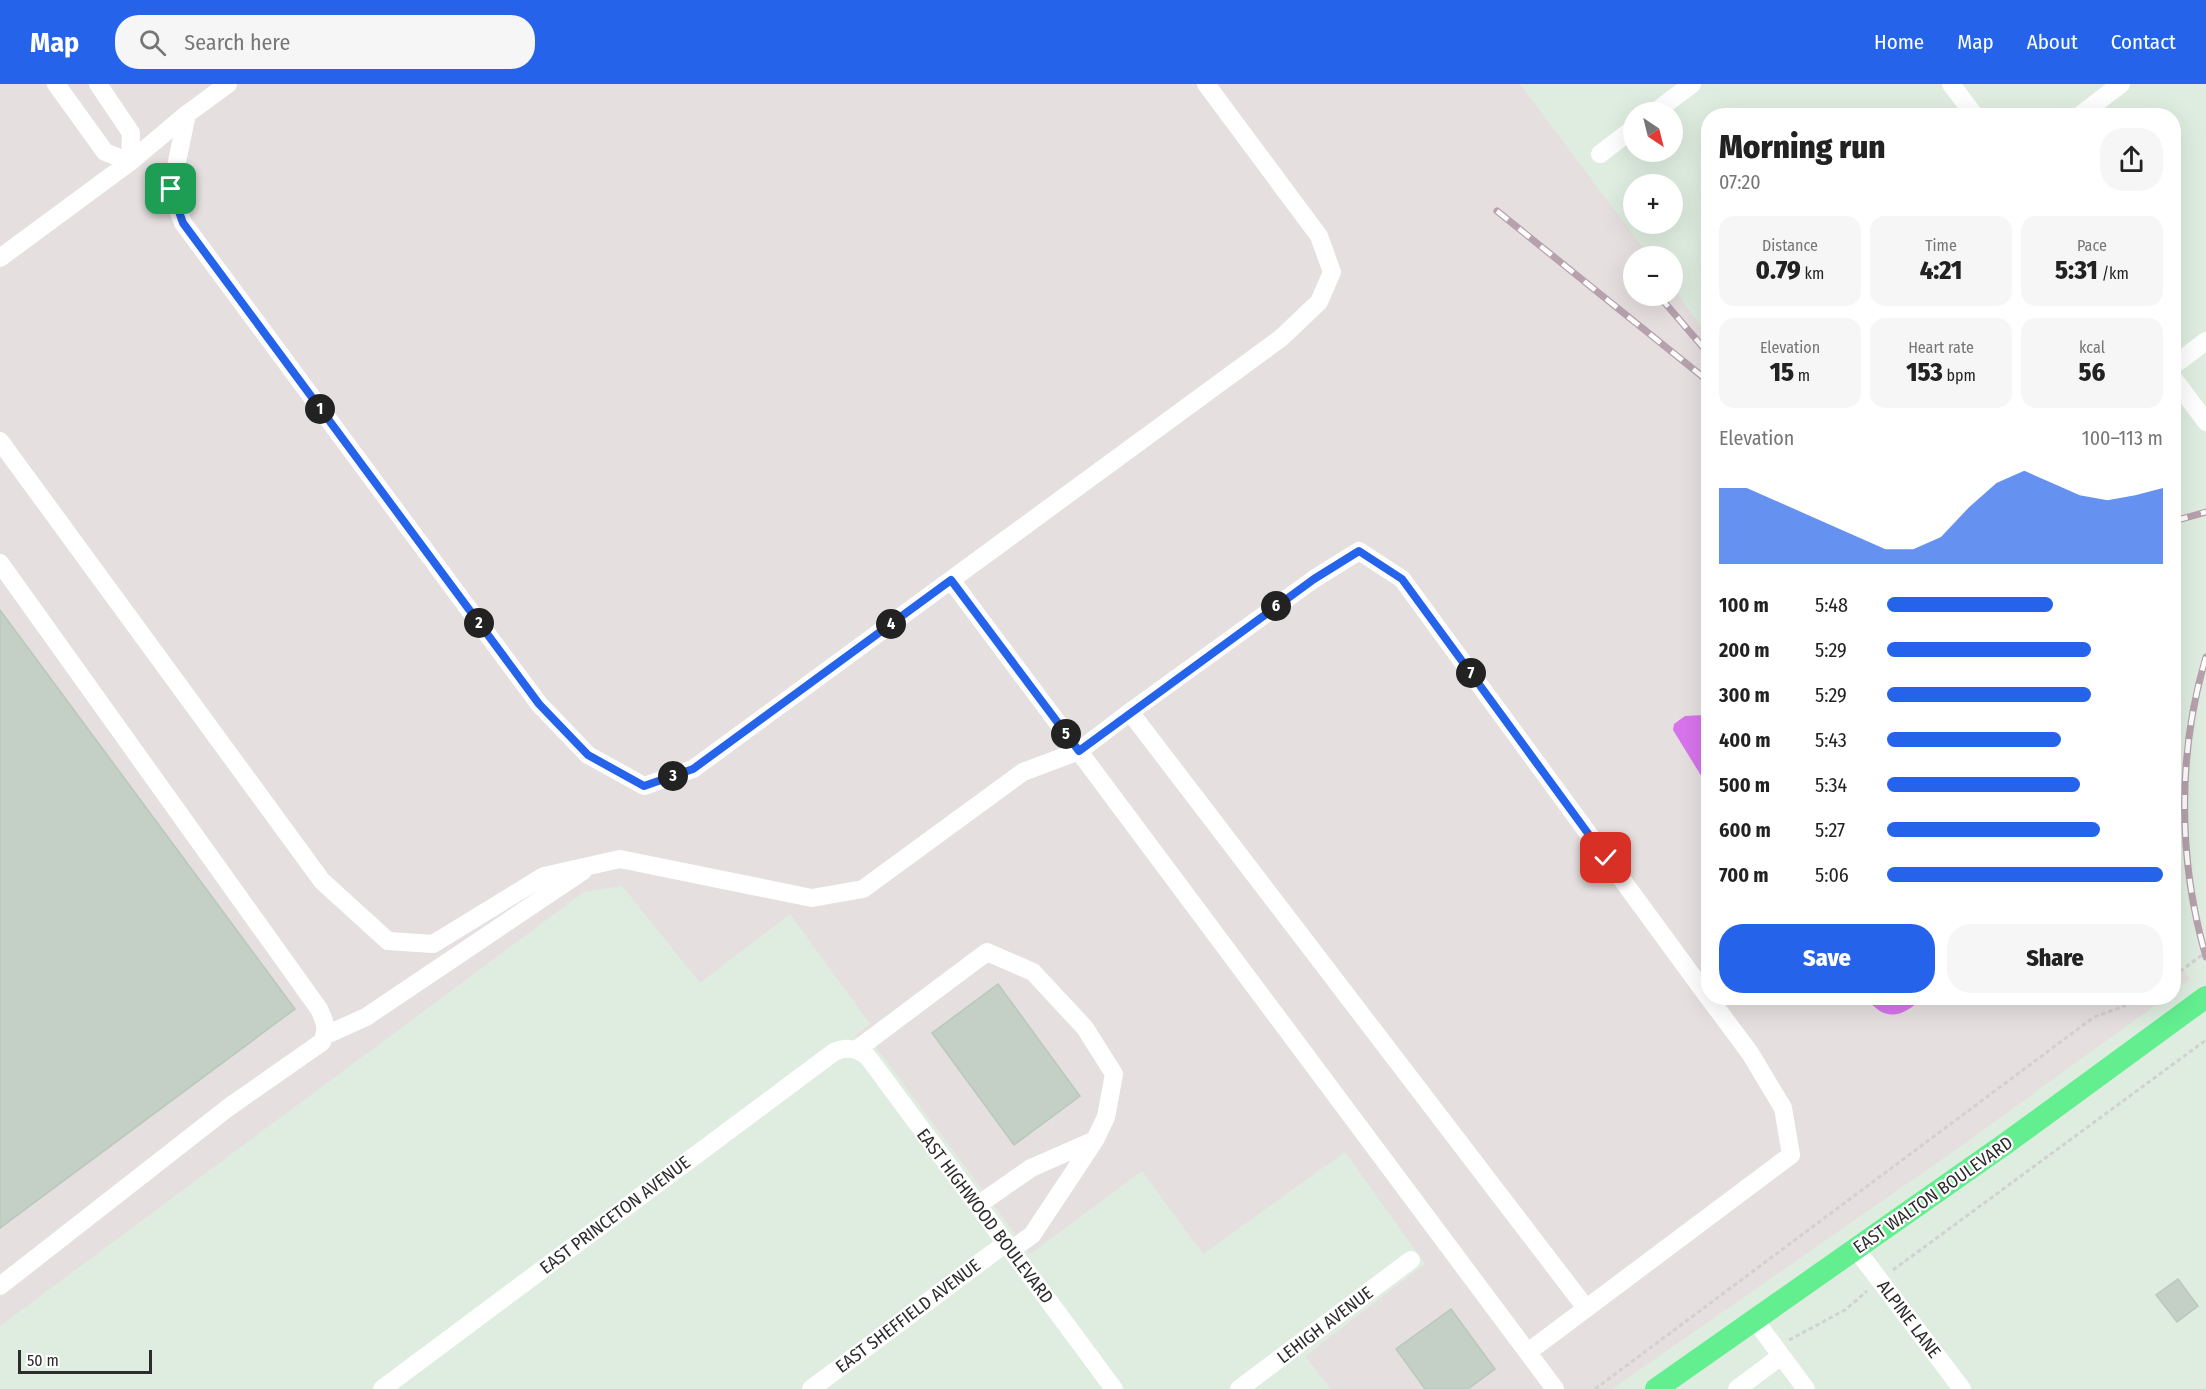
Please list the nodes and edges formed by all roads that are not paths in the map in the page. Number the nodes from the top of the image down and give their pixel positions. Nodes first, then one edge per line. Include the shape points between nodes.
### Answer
1 (56, 84) edge
2 (98, 84) edge
3 (228, 84) edge
4 (1206, 84) edge
5 (1692, 84) edge
6 (1951, 84) edge
7 (2121, 84) edge
8 (1668, 102) edge
9 (1969, 108) edge
10 (2090, 108) edge
11 (187, 114) junction
12 (1623, 136) edge
13 (1599, 154) dead end
14 (130, 162) junction
15 (0, 258) edge
16 (2206, 341) edge
17 (2181, 360) edge
18 (2181, 388) edge
19 (2206, 422) edge
20 (0, 441) edge
21 (0, 563) edge
22 (951, 580) junction
23 (1130, 712) junction
24 (1079, 751) junction
25 (592, 866) junction
26 (1701, 986) edge
27 (2206, 997) edge
28 (1715, 1005) edge
29 (326, 1035) junction
30 (854, 1049) junction
31 (1095, 1140) junction
32 (978, 1205) junction
33 (1008, 1246) junction
34 (1856, 1249) junction
35 (1411, 1260) dead end
36 (0, 1286) edge
37 (1586, 1308) junction
38 (1754, 1319) junction
39 (1778, 1351) junction
40 (1528, 1352) junction
41 (382, 1389) edge
42 (811, 1389) edge
43 (1114, 1389) edge
44 (1239, 1389) edge
45 (1555, 1389) edge
46 (1656, 1389) edge
47 (1737, 1389) edge
48 (1806, 1389) edge
49 (1962, 1389) edge

1 - 14 street via 105,152
2 - 14 street via 131,133
3 - 11 street
4 - 22 street via 1319,236 1332,272 1319,302 1281,338
5 - 8 street
6 - 9 street
7 - 10 street
11 - 14 street
11 - 22 street via 171,189 183,223 539,704 588,755 644,786 693,769
12 - 13 street
14 - 15 street
16 - 17 street
18 - 19 street
20 - 25 street via 322,881 388,941 433,944 544,876
21 - 29 street via 319,1009
22 - 24 street
23 - 24 street
23 - 26 street via 1359,551 1402,579
23 - 37 street
24 - 25 street via 1023,772 863,889 812,898 620,859
24 - 40 street
25 - 29 street via 366,1017
27 - 34 main road, EAST WALTON BOULEVARD
28 - 37 street via 1783,1108 1791,1155
29 - 36 street via 322,1042 229,1107
30 - 31 street, EAST PRINCETON AVENUE via 987,952 1033,972 1084,1028 1114,1074 1106,1117
30 - 32 street, EAST HIGHWOOD BOULEVARD via 868,1058
30 - 41 street, EAST PRINCETON AVENUE via 834,1052
31 - 32 street via 1031,1168
31 - 33 street, EAST SHEFFIELD AVENUE via 1032,1234
32 - 33 street, EAST HIGHWOOD BOULEVARD
33 - 42 street, EAST SHEFFIELD AVENUE
33 - 43 street, EAST HIGHWOOD BOULEVARD
34 - 38 main road, EAST WALTON BOULEVARD
34 - 49 street, ALPINE LANE
35 - 44 street, LEHIGH AVENUE
37 - 40 street
38 - 39 street
38 - 46 main road, EAST WALTON BOULEVARD
39 - 47 street
39 - 48 street
40 - 45 street

